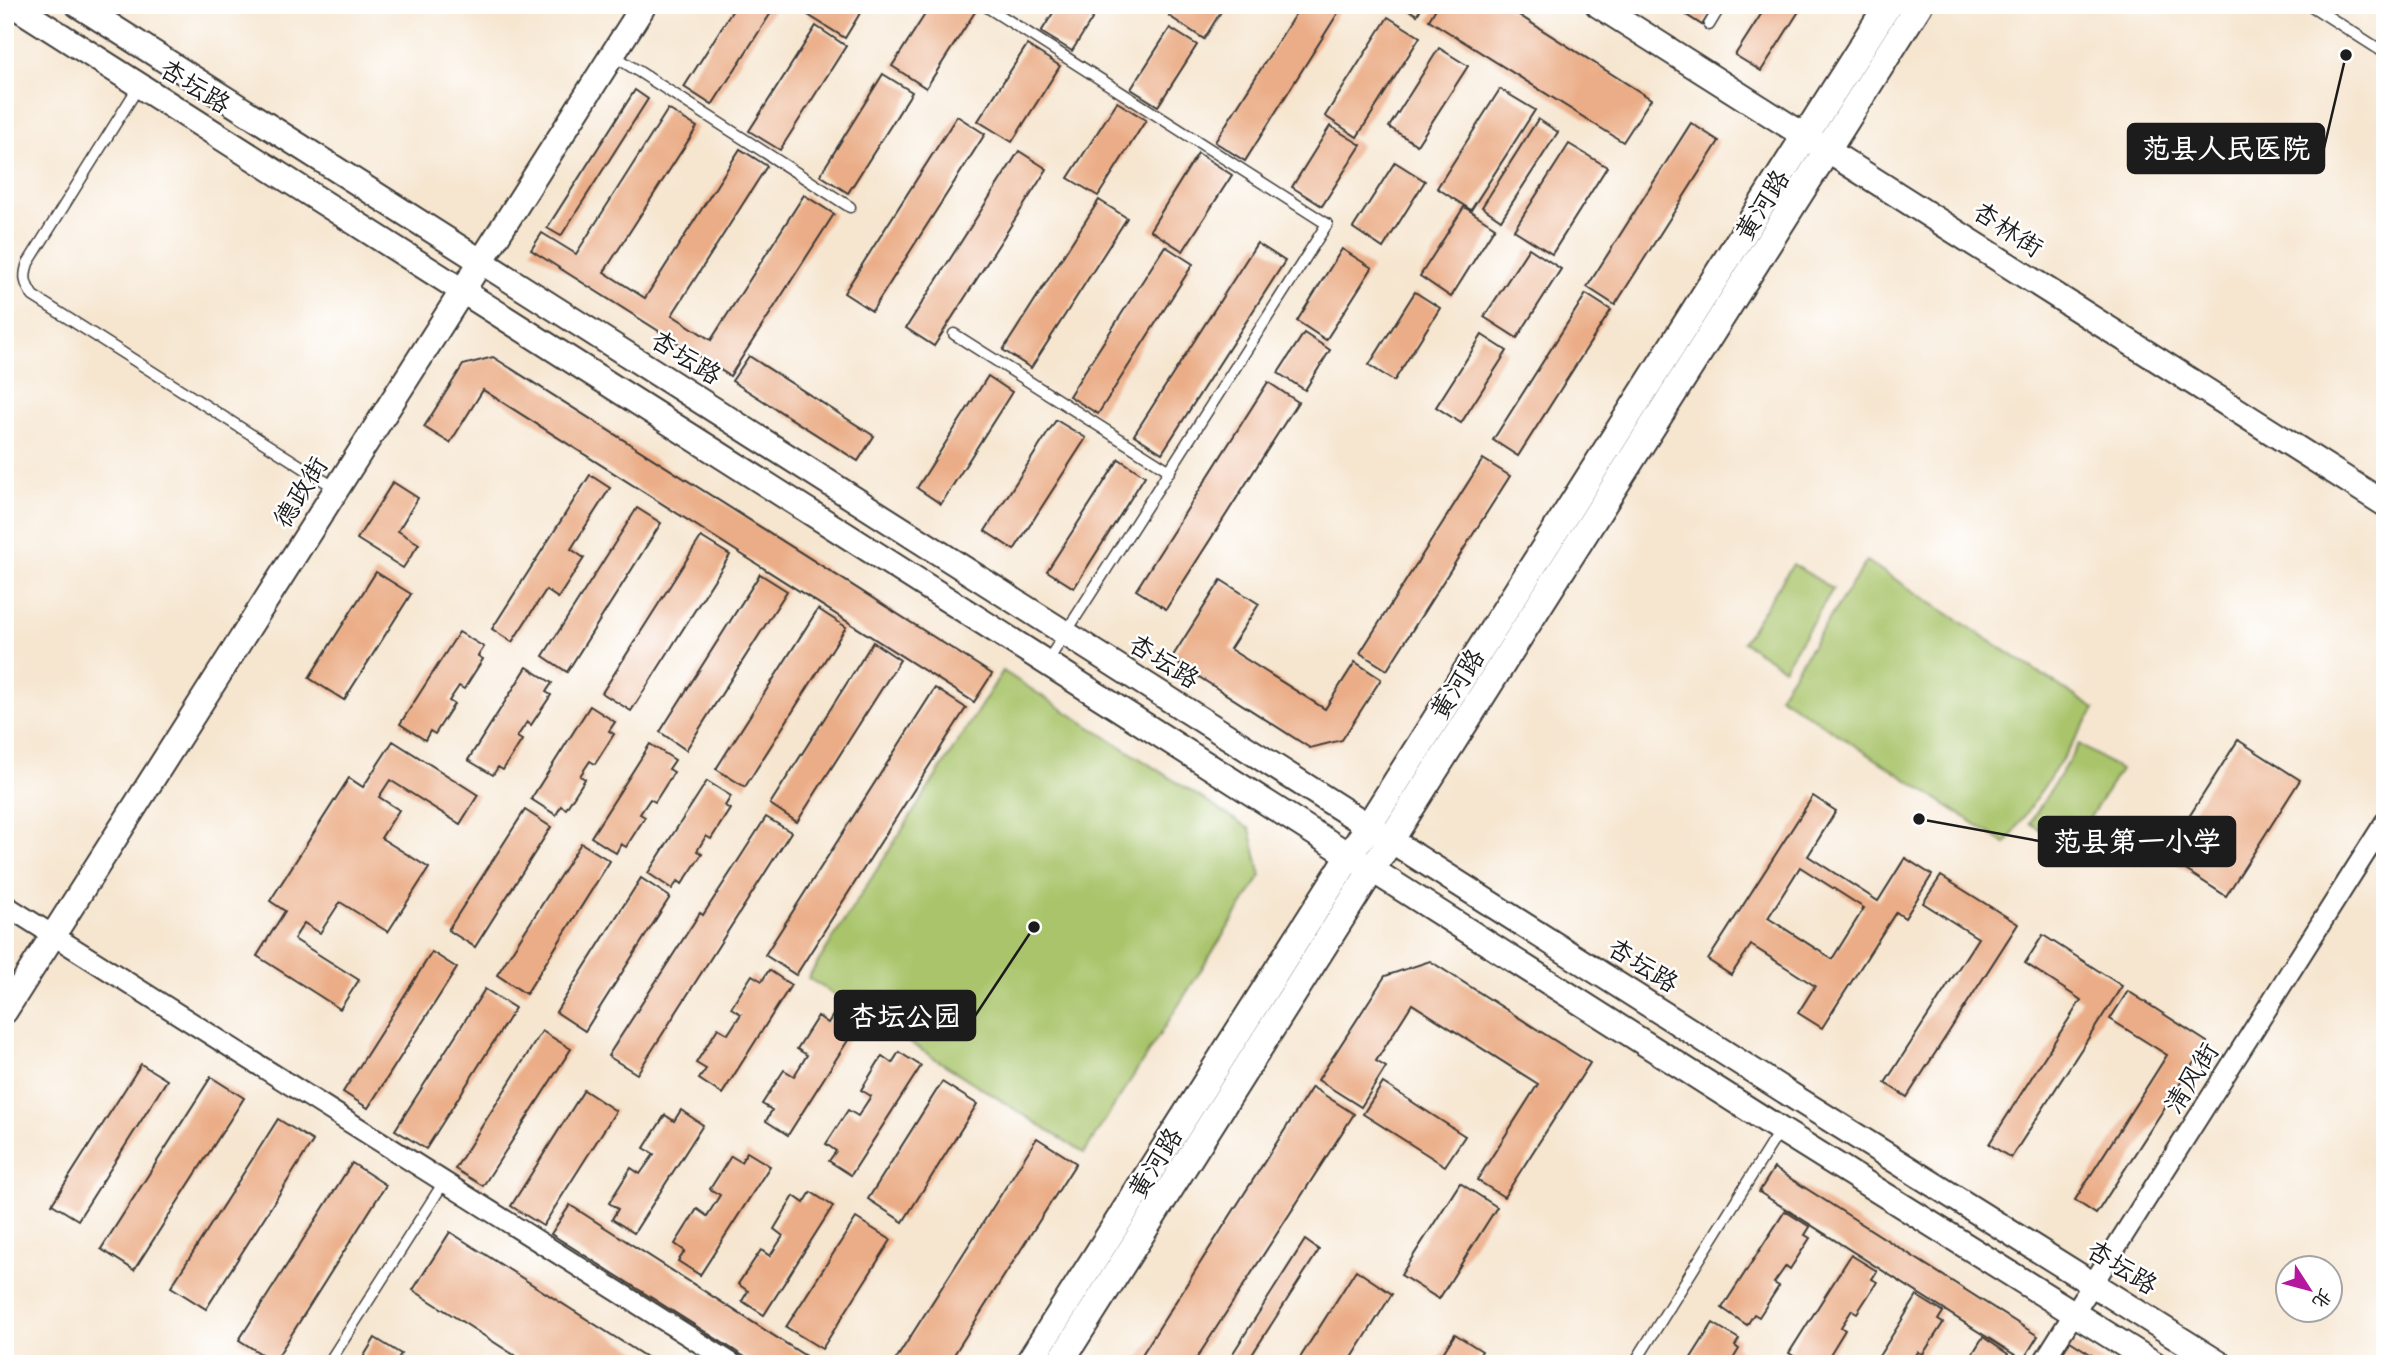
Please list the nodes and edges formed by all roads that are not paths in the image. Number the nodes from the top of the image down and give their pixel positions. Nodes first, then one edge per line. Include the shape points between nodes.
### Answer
1 (13, 5) edge
2 (78, 5) edge
3 (645, 5) edge
4 (984, 5) edge
5 (1598, 5) edge
6 (1721, 5) edge
7 (1888, 5) edge
8 (1919, 5) edge
9 (2309, 5) edge
10 (1709, 25) dead end
11 (2385, 53) edge
12 (612, 55) junction
13 (139, 86) junction
14 (1817, 142) junction
15 (850, 207) dead end
16 (480, 261) junction
17 (461, 291) junction
18 (954, 334) dead end
19 (1170, 471) junction
20 (337, 489) junction
21 (2385, 504) edge
22 (1065, 634) junction
23 (1046, 663) junction
24 (2385, 822) edge
25 (1378, 832) junction
26 (1360, 862) junction
27 (5, 905) edge
28 (53, 936) junction
29 (5, 1011) edge
30 (1781, 1130) junction
31 (444, 1182) junction
32 (2092, 1284) junction
33 (2074, 1313) junction
34 (328, 1364) edge
35 (733, 1364) edge
36 (1028, 1364) edge
37 (1059, 1364) edge
38 (1634, 1364) edge
39 (2042, 1364) edge
40 (2155, 1364) edge
41 (2220, 1364) edge

1 - 13 street, 杏坛路
2 - 16 street, 杏坛路
3 - 12 street, 德政街
4 - 19 lane via 1328,224
5 - 14 street, 杏林街
6 - 10 lane
7 - 14 main road, 黄河路
8 - 14 main road, 黄河路
9 - 11 lane
12 - 15 lane
12 - 16 street, 德政街
13 - 17 street, 杏坛路
13 - 20 lane via 28,263 25,284 33,296
14 - 21 street, 杏林街
14 - 25 main road, 黄河路
16 - 17 street, 德政街
16 - 22 street, 杏坛路
17 - 20 street, 德政街
17 - 23 street, 杏坛路
18 - 19 lane
19 - 22 lane
20 - 28 street, 德政街
22 - 23 lane
22 - 25 street, 杏坛路
23 - 26 street, 杏坛路
24 - 32 street, 清风街
25 - 26 main road, 黄河路
25 - 32 street, 杏坛路
26 - 30 street, 杏坛路
26 - 36 main road, 黄河路
26 - 37 main road, 黄河路
27 - 28 street
28 - 29 street, 德政街
28 - 31 street
30 - 33 street, 杏坛路
30 - 38 lane
31 - 34 lane
31 - 35 street
32 - 33 street, 清风街
32 - 41 street, 杏坛路
33 - 39 street, 清风街
33 - 40 street, 杏坛路

